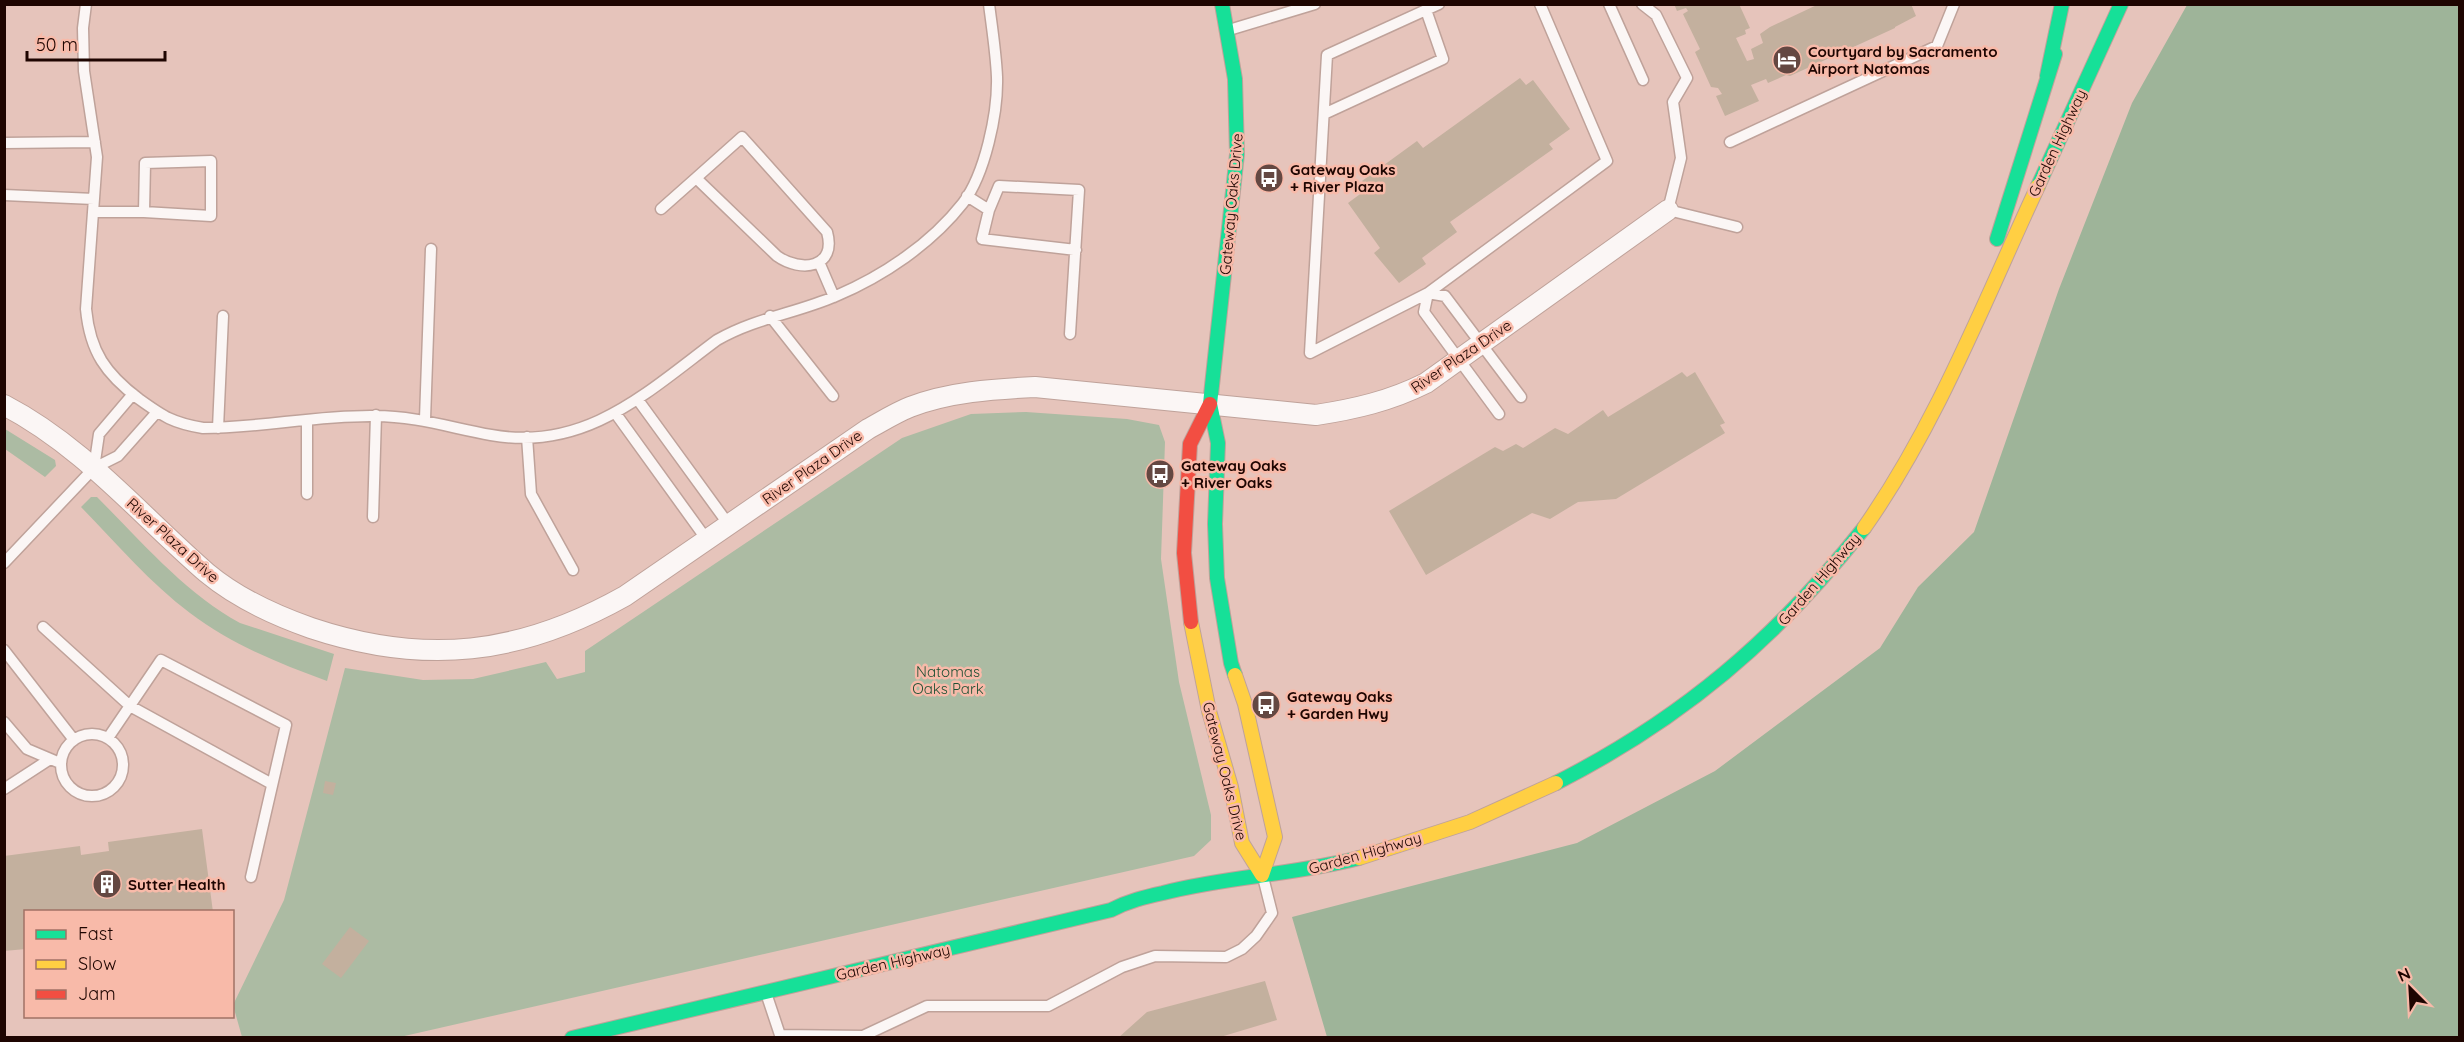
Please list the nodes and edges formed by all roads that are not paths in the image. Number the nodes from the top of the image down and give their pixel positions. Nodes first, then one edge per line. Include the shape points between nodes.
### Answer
1 (86, 4) edge
2 (989, 4) edge
3 (1222, 4) edge
4 (1315, 4) edge
5 (1439, 4) edge
6 (1540, 4) edge
7 (1609, 4) edge
8 (1642, 4) edge
9 (1954, 4) edge
10 (2062, 4) edge
11 (2074, 4) edge
12 (2121, 4) edge
13 (1426, 10) junction
14 (1229, 30) junction
15 (2047, 76) junction
16 (1643, 80) dead end
17 (1324, 114) junction
18 (95, 142) junction
19 (1730, 142) dead end
20 (4, 143) edge
21 (696, 178) junction
22 (4, 195) edge
23 (967, 196) junction
24 (94, 199) junction
25 (661, 209) dead end
26 (989, 210) junction
27 (1668, 210) junction
28 (93, 212) junction
29 (144, 212) junction
30 (1737, 227) dead end
31 (431, 249) dead end
32 (1076, 250) junction
33 (819, 262) junction
34 (1428, 293) junction
35 (834, 297) junction
36 (223, 316) dead end
37 (770, 316) junction
38 (1070, 334) dead end
39 (1482, 343) junction
40 (1964, 347) junction
41 (1459, 360) junction
42 (133, 394) junction
43 (833, 396) dead end
44 (1521, 397) dead end
45 (638, 400) junction
46 (1210, 404) junction
47 (4, 405) edge
48 (157, 412) junction
49 (616, 414) junction
50 (1499, 414) dead end
51 (376, 416) junction
52 (425, 419) junction
53 (307, 420) junction
54 (218, 428) junction
55 (527, 438) junction
56 (94, 468) junction
57 (306, 494) dead end
58 (373, 517) dead end
59 (729, 525) junction
60 (707, 540) junction
61 (4, 563) edge
62 (573, 570) dead end
63 (43, 627) dead end
64 (4, 650) edge
65 (130, 706) junction
66 (4, 722) edge
67 (108, 738) junction
68 (74, 740) junction
69 (55, 761) junction
70 (272, 784) junction
71 (4, 789) edge
72 (1262, 875) junction
73 (251, 877) dead end
74 (766, 993) junction
75 (572, 1038) edge

1 - 18 lane via 84,71
2 - 23 lane via 997,78 994,115 982,162
3 - 14 main road, Gateway Oaks Drive
4 - 14 lane
5 - 13 lane
6 - 34 lane via 1607,161
7 - 16 lane
8 - 27 lane via 1656,15 1687,78 1673,102 1681,158
9 - 19 lane via 1937,46
10 - 15 main road
11 - 15 main road, Garden Highway
12 - 40 main road, Garden Highway
13 - 17 lane via 1327,55
13 - 17 lane via 1443,59
14 - 46 main road, Gateway Oaks Drive via 1236,83 1238,154
15 - 40 main road, Garden Highway
17 - 34 lane via 1310,353
18 - 20 lane
18 - 24 lane
21 - 25 lane
21 - 33 lane via 788,264 806,267
21 - 33 lane via 742,137 827,232 829,250
22 - 24 lane
23 - 26 lane
23 - 35 lane via 944,224 899,262
24 - 28 lane
26 - 32 lane via 982,239
26 - 32 lane via 999,186 1079,190
27 - 30 lane
27 - 39 street, River Plaza Drive
28 - 29 lane
28 - 42 lane via 88,326 102,364
29 - 29 lane via 146,163 211,161 211,216
31 - 52 lane
32 - 38 lane
33 - 35 lane
34 - 39 lane via 1445,296
34 - 41 lane via 1424,312
35 - 37 lane
36 - 54 lane
37 - 43 lane
37 - 45 lane via 717,340
39 - 41 street, River Plaza Drive
39 - 44 lane
40 - 72 main road, Garden Highway via 1933,414 1864,527 1791,615 1744,659 1656,727 1563,782 1514,804 1402,845 1301,871
41 - 46 street, River Plaza Drive via 1426,384 1400,396 1346,410 1316,415
41 - 50 lane
42 - 48 lane
42 - 56 lane via 99,434
45 - 49 lane
45 - 59 lane
46 - 59 street, River Plaza Drive via 1035,387 953,395 910,407 868,429
46 - 72 main road, Gateway Oaks Drive via 1218,443 1217,579 1231,663 1245,704 1275,837
46 - 72 main road, Gateway Oaks Drive via 1190,444 1186,588 1207,700 1242,843
47 - 56 street, River Plaza Drive via 58,438
48 - 54 lane via 180,424
48 - 56 lane via 118,456
49 - 55 lane via 568,432
49 - 60 lane
51 - 52 lane
51 - 53 lane
51 - 58 lane
52 - 55 lane via 492,435
53 - 54 lane
53 - 57 lane
55 - 62 lane via 531,494
56 - 60 street, River Plaza Drive via 208,574 240,595 270,612 340,637 414,650 487,647 559,628 625,596
56 - 61 lane
59 - 60 street, River Plaza Drive
63 - 65 lane
64 - 68 lane
65 - 67 lane
65 - 70 lane
65 - 70 lane via 161,660 286,725
66 - 69 lane via 27,749
67 - 68 lane via 90,733
67 - 69 lane via 117,745 124,765 122,776 112,789 99,796 72,790
68 - 69 lane
69 - 71 lane
70 - 73 lane
72 - 74 main road, Garden Highway via 1222,879 1111,910
72 - 74 lane via 1272,912 1242,949 1226,957 1155,956 1122,967 1048,1006 927,1006 863,1036 780,1035
74 - 75 main road, Garden Highway

